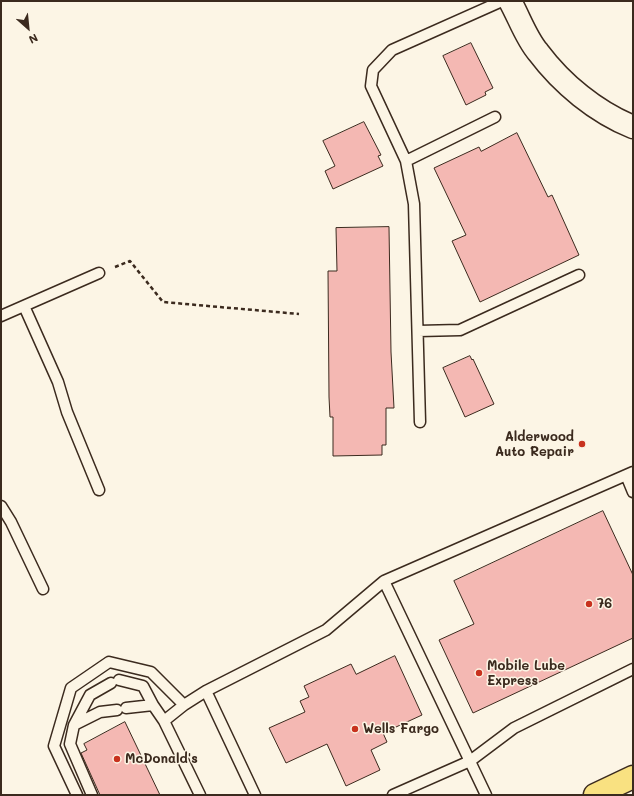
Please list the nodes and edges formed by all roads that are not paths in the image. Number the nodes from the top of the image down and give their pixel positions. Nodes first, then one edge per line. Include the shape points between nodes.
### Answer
1 (502, 1) edge
2 (510, 1) edge
3 (495, 117) dead end
4 (633, 127) edge
5 (406, 161) junction
6 (99, 273) road end
7 (579, 275) dead end
8 (24, 306) junction
9 (1, 316) edge
10 (418, 331) junction
11 (420, 422) dead end
12 (629, 473) edge
13 (100, 490) dead end
14 (633, 492) edge
15 (1, 506) edge
16 (384, 581) junction
17 (43, 589) dead end
18 (633, 670) edge
19 (206, 691) junction
20 (154, 704) junction
21 (184, 704) junction
22 (164, 721) junction
23 (74, 725) junction
24 (470, 761) junction
25 (633, 777) edge
26 (77, 795) edge
27 (92, 795) edge
28 (200, 795) edge
29 (255, 795) edge
30 (393, 795) edge
31 (486, 795) edge
32 (595, 795) edge

1 - 5 lane via 392,50 373,70 372,86
2 - 4 street via 537,52 575,92 613,119
3 - 5 lane
5 - 10 lane via 414,204
6 - 8 lane
7 - 10 lane via 460,330
8 - 9 lane
8 - 13 lane via 58,382 67,412
10 - 11 lane
12 - 14 lane
12 - 16 lane
15 - 17 lane
16 - 19 lane via 326,630
16 - 24 lane
18 - 24 lane via 514,728
19 - 21 lane
19 - 29 lane
20 - 22 lane
20 - 23 lane via 100,712
20 - 23 lane via 143,686 115,682 90,695
21 - 22 lane
21 - 26 lane via 151,672 109,662 71,688 54,746
22 - 28 lane
23 - 27 lane via 70,744
24 - 30 lane
24 - 31 lane
25 - 32 main road

